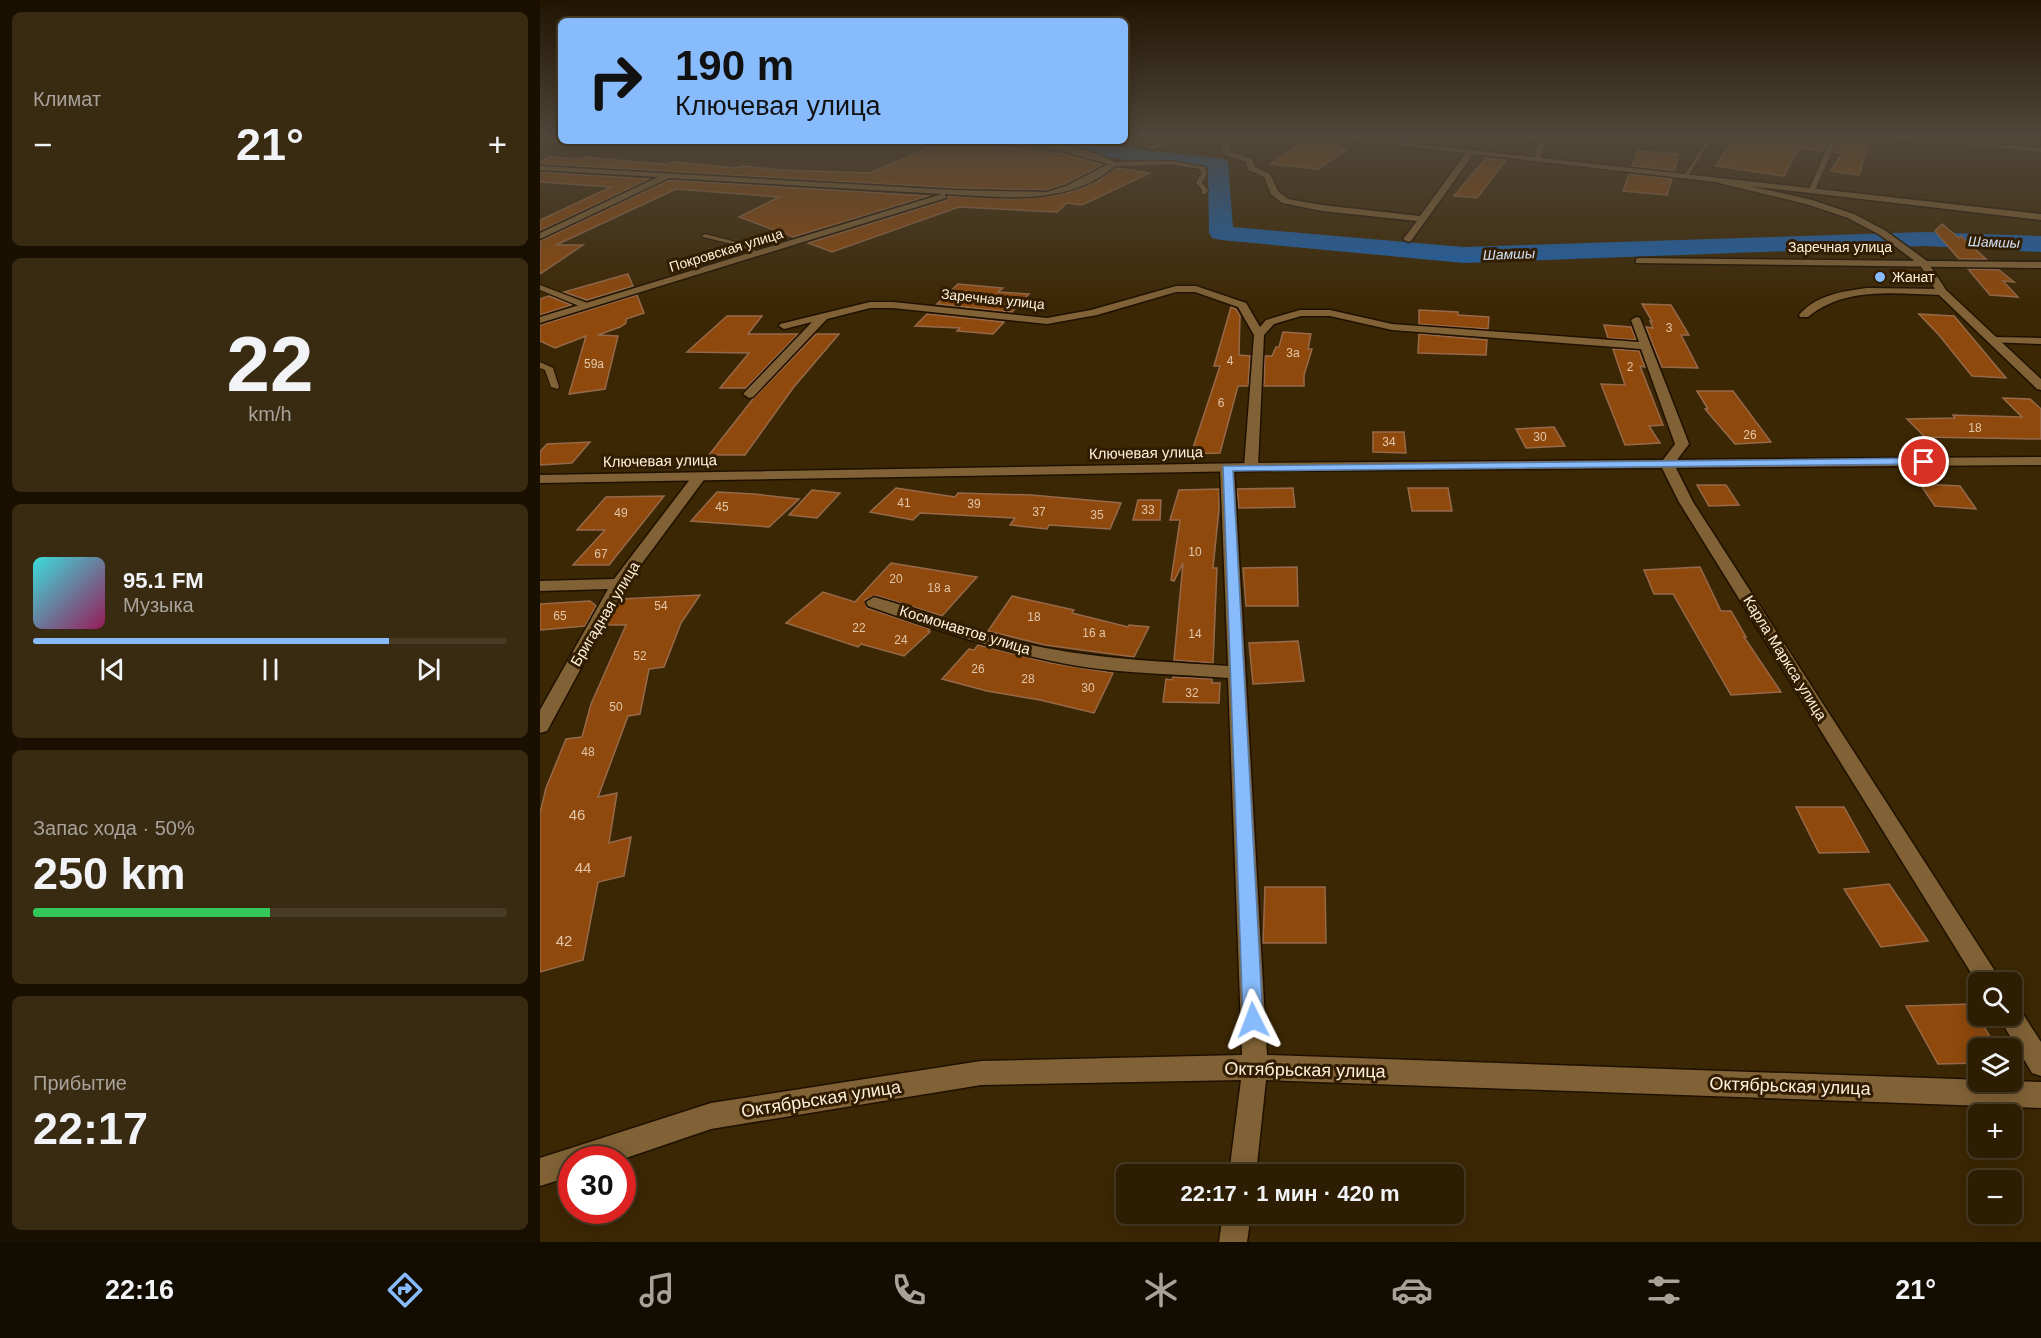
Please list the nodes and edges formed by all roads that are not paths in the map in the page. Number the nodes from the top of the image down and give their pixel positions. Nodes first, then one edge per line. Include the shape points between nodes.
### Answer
1 (632, 192) edge
2 (953, 192) joint
3 (1054, 192) edge
4 (1274, 192) edge
5 (1442, 192) edge
6 (1767, 192) edge
7 (1828, 192) edge
8 (2041, 217) edge
9 (1422, 219) junction
10 (540, 236) edge
11 (705, 236) dead end
12 (1408, 239) dead end
13 (759, 254) junction
14 (1639, 261) dead end
15 (1924, 263) junction
16 (2041, 264) edge
17 (540, 287) edge
18 (1942, 292) junction
19 (587, 306) junction
20 (1804, 315) dead end
21 (824, 316) junction
22 (540, 320) edge
23 (1636, 320) dead end
24 (784, 326) dead end
25 (1256, 331) junction
26 (1992, 340) junction
27 (2041, 341) edge
28 (1645, 346) junction
29 (540, 365) edge
30 (2041, 386) edge
31 (555, 387) dead end
32 (749, 394) dead end
33 (2041, 460) edge
34 (1667, 464) junction
35 (1251, 466) junction
36 (1227, 468) junction
37 (699, 477) junction
38 (540, 479) edge
39 (619, 585) junction
40 (540, 586) edge
41 (874, 602) dead end
42 (1235, 672) junction
43 (540, 726) edge
44 (1984, 972) edge
45 (2016, 1026) edge
46 (2041, 1064) edge
47 (1255, 1066) junction
48 (2041, 1095) edge
49 (621, 1146) edge
50 (1243, 1164) edge
51 (558, 1166) edge
52 (540, 1172) edge
53 (1236, 1224) edge
54 (1233, 1242) edge

1 - 10 street
2 - 3 street
2 - 13 street, Покровская улица
4 - 9 street via 1285,201 1322,208
5 - 9 street
6 - 15 street via 1851,216 1883,233
7 - 8 street
9 - 12 street
11 - 13 lane
13 - 19 street, Покровская улица
14 - 15 street, Заречная улица
15 - 16 street, Заречная улица
15 - 18 street
17 - 19 lane
18 - 20 street via 1839,295 1820,301
18 - 26 street
19 - 22 street, Покровская улица
21 - 24 street, Заречная улица
21 - 25 street, Заречная улица via 893,304 1047,321 1093,313 1176,289 1196,289 1242,305
21 - 32 street
23 - 28 street
25 - 28 street via 1270,322 1300,313 1330,313 1392,327
25 - 35 street
26 - 27 street
26 - 30 street
28 - 34 street via 1682,444
29 - 31 lane via 549,368
33 - 34 street, Ключевая улица
34 - 35 street, Ключевая улица
34 - 44 street, Карла Маркса улица via 1686,502
35 - 36 street, Ключевая улица
36 - 37 street, Ключевая улица
36 - 42 street
37 - 38 street, Ключевая улица
37 - 39 street, Бригадная улица
39 - 40 street
39 - 43 street, Бригадная улица
41 - 42 street, Космонавтов улица via 1017,648 1107,664
42 - 47 street
45 - 46 street
47 - 48 street, Октябрьская улица
47 - 49 street, Октябрьская улица via 981,1073 711,1116
47 - 50 street
51 - 52 street
53 - 54 street

